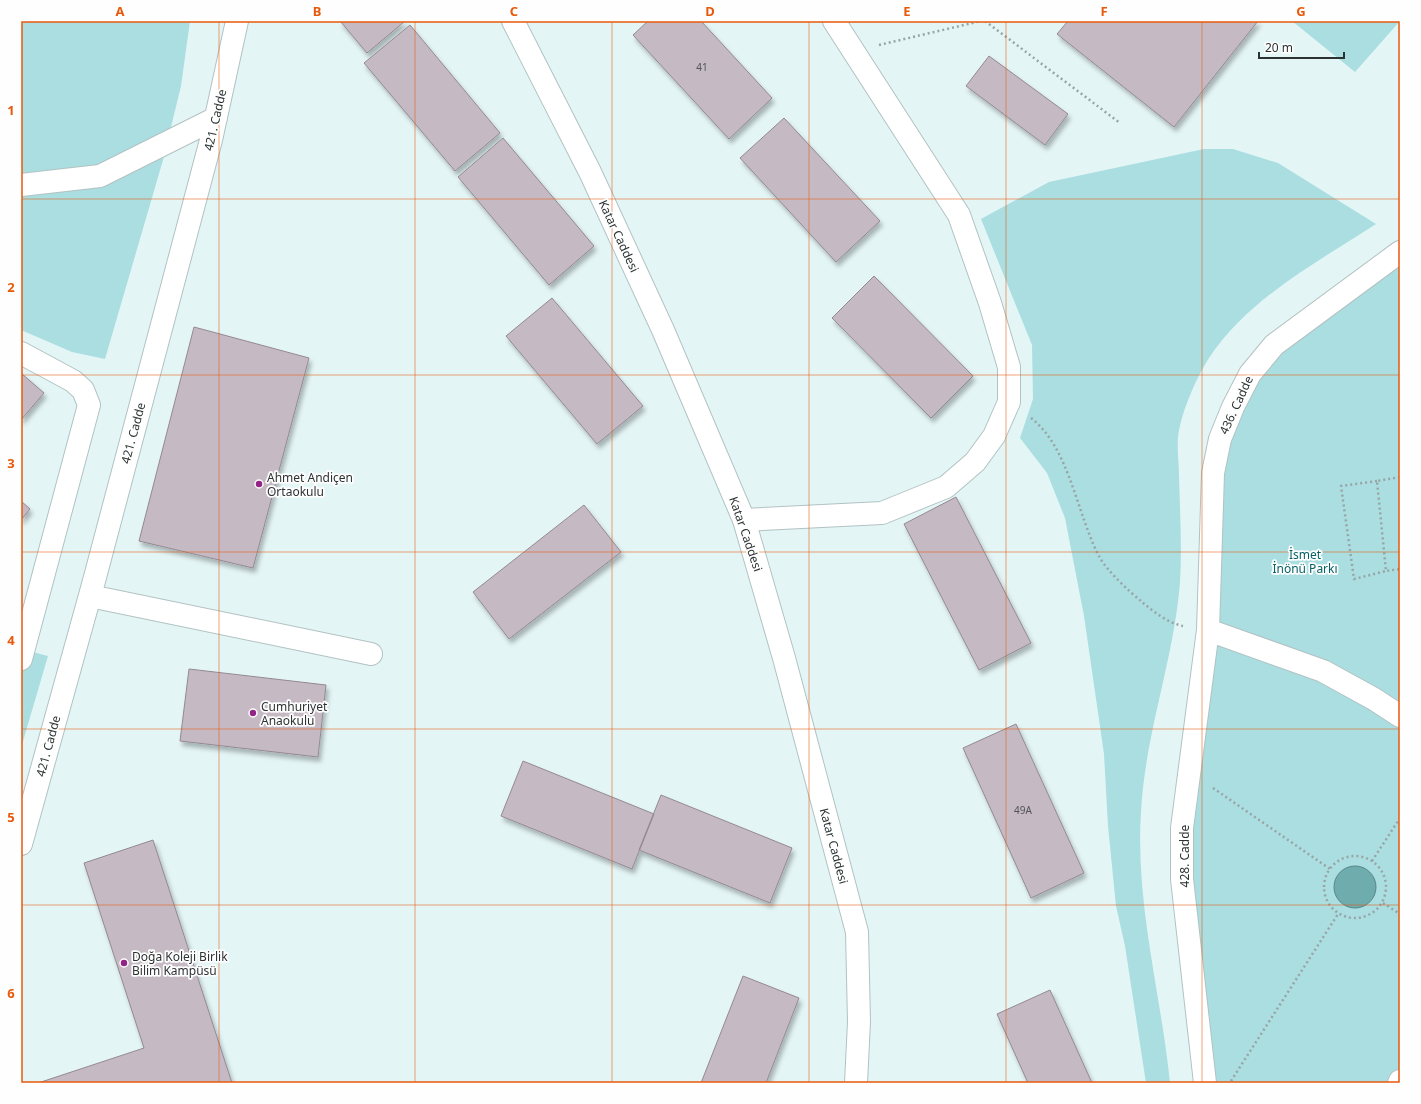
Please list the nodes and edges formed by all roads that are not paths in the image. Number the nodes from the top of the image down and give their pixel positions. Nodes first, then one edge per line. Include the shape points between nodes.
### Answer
1 (237, 21) edge
2 (513, 21) edge
3 (834, 21) edge
4 (216, 118) junction
5 (21, 185) edge
6 (1400, 252) edge
7 (21, 353) edge
8 (744, 520) junction
9 (90, 596) junction
10 (1208, 630) junction
11 (22, 648) edge
12 (371, 654) dead end
13 (1400, 716) edge
14 (21, 844) edge
15 (856, 1083) edge
16 (1205, 1083) edge

1 - 4 street, 421. Cadde
2 - 8 street, Katar Caddesi via 596,187 663,330
3 - 8 street via 959,215 1009,367 1009,402 994,436 975,462 946,487 882,513
4 - 5 street via 100,176
4 - 9 street, 421. Cadde
6 - 10 street, 436. Cadde via 1274,345 1250,374 1233,407 1220,439 1213,472
7 - 11 street via 73,381 83,390 89,405
8 - 15 street, Katar Caddesi via 786,665 857,932 859,1022
9 - 12 street
9 - 14 street, 421. Cadde
10 - 13 street via 1323,671
10 - 16 street, 428. Cadde via 1182,828 1182,879

